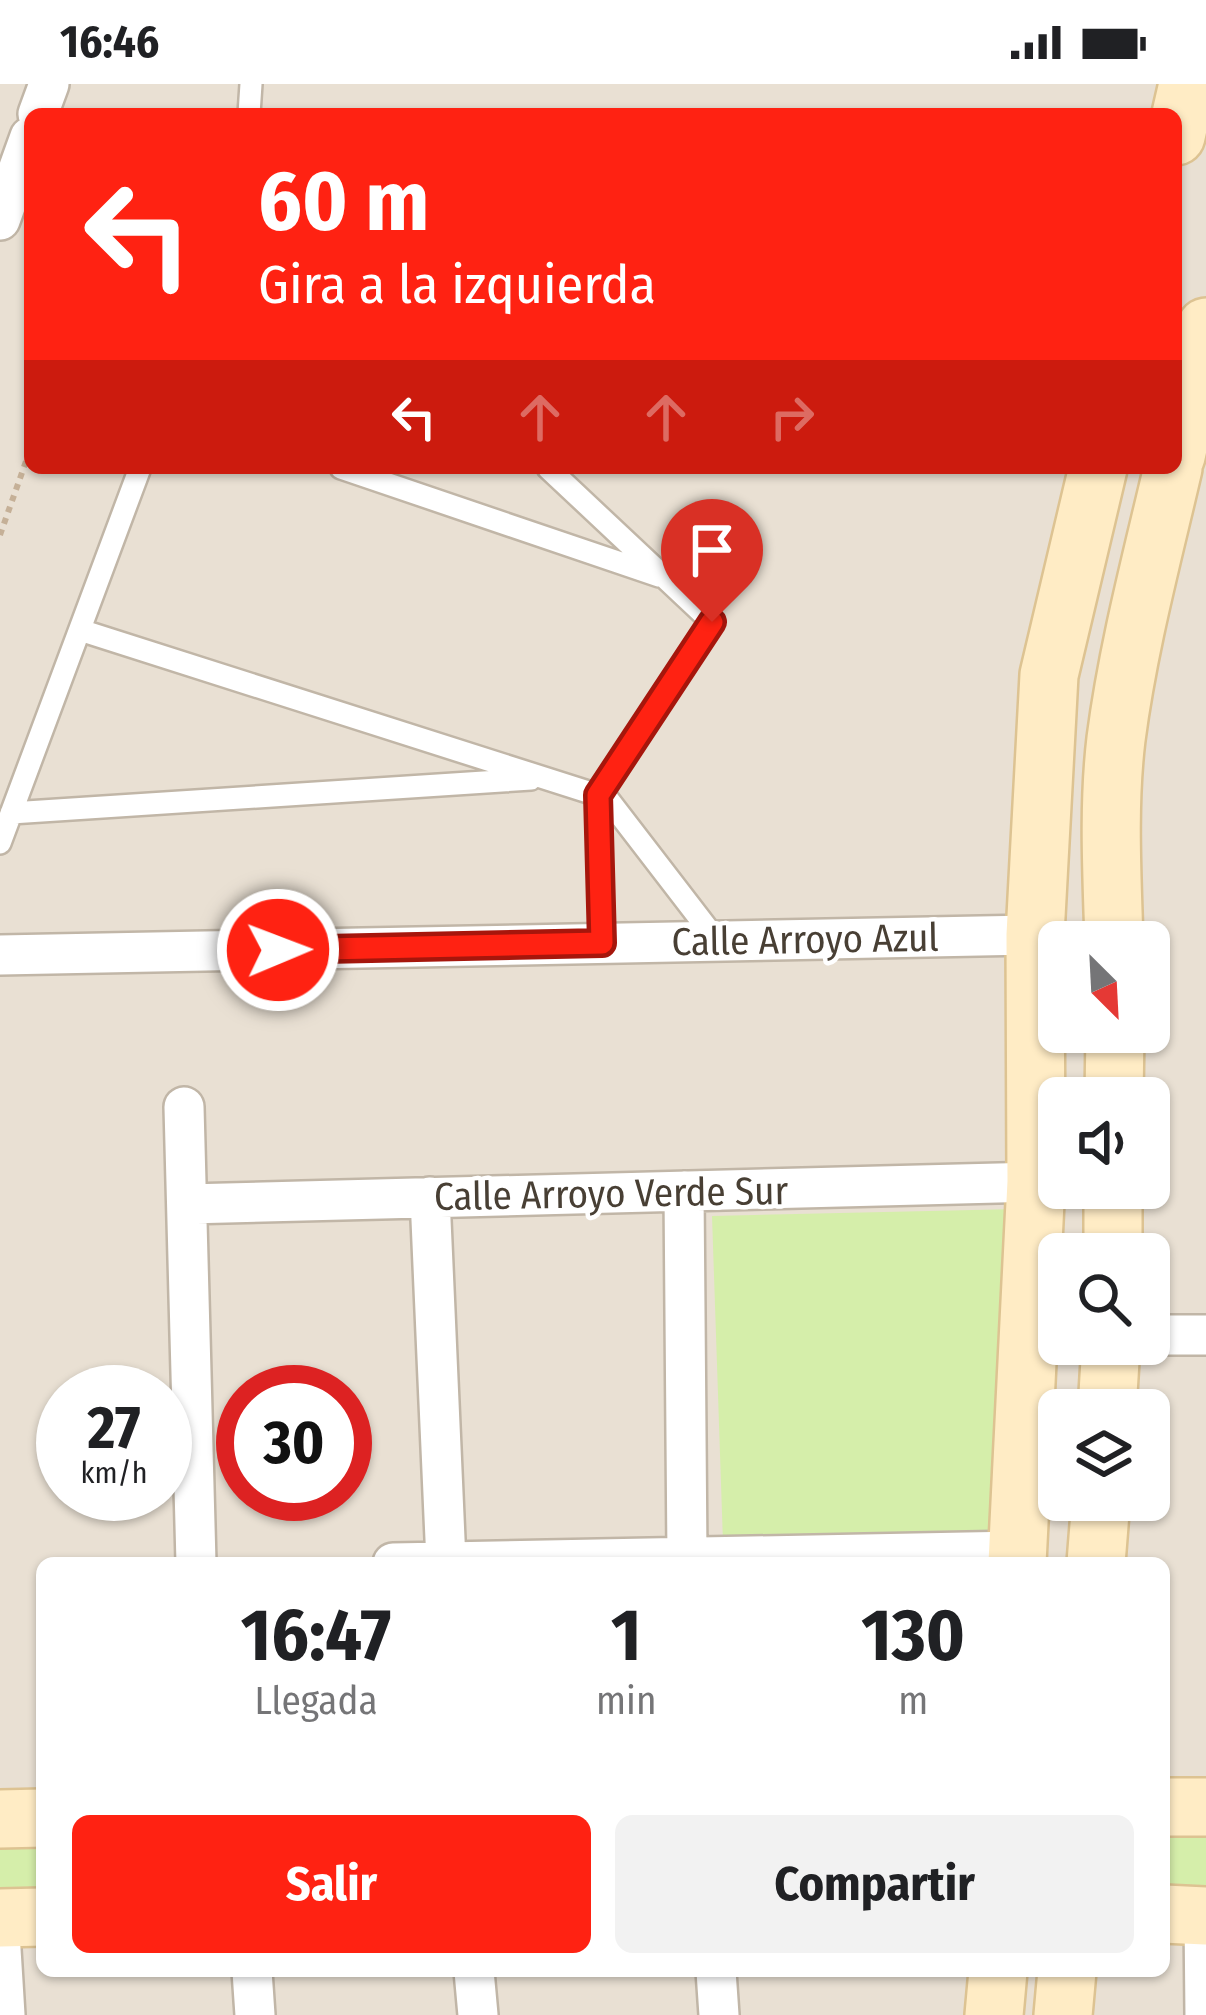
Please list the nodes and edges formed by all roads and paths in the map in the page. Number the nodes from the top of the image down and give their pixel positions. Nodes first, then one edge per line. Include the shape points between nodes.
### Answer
1 (24, 154) edge
2 (0, 220) edge
3 (1206, 327) edge
4 (1182, 429) edge
5 (24, 467) edge
6 (138, 474) edge
7 (359, 474) edge
8 (554, 474) edge
9 (1097, 474) edge
10 (1172, 474) edge
11 (0, 535) edge
12 (665, 578) junction
13 (80, 630) junction
14 (544, 778) junction
15 (598, 795) junction
16 (11, 813) junction
17 (0, 843) edge
18 (1113, 921) edge
19 (1035, 935) junction
20 (717, 941) junction
21 (602, 943) junction
22 (1038, 949) edge
23 (0, 955) edge
24 (1043, 1053) edge
25 (184, 1107) dead end
26 (1036, 1182) junction
27 (684, 1191) junction
28 (430, 1197) junction
29 (187, 1204) junction
30 (1038, 1233) edge
31 (1170, 1335) edge
32 (1206, 1335) edge
33 (1040, 1365) edge
34 (1099, 1521) edge
35 (196, 1557) edge
36 (446, 1557) edge
37 (686, 1557) edge
38 (1018, 1557) edge
39 (1096, 1557) edge
40 (1170, 1807) edge
41 (1206, 1807) edge
42 (36, 1818) edge
43 (0, 1819) edge
44 (1191, 1916) edge
45 (36, 1917) edge
46 (0, 1918) edge
47 (0, 1933) edge
48 (252, 1977) edge
49 (475, 1977) edge
50 (716, 1977) edge
51 (997, 1977) edge
52 (1066, 1977) edge
53 (5, 2015) edge
54 (255, 2015) edge
55 (478, 2015) edge
56 (719, 2015) edge
57 (994, 2015) edge
58 (1063, 2015) edge
59 (1205, 2015) edge

1 - 2 street
3 - 4 main road
5 - 11 path
6 - 13 lane
7 - 12 lane
8 - 12 lane
9 - 19 main road via 1049,676
10 - 18 main road via 1115,743
12 - 15 lane via 712,622
13 - 14 lane
13 - 16 lane
14 - 15 lane
14 - 16 lane
15 - 20 lane
15 - 21 lane
16 - 17 lane
19 - 20 street, Calle Arroyo Azul
19 - 22 main road
20 - 21 street, Calle Arroyo Azul
21 - 23 street, Calle Arroyo Azul
24 - 26 main road
25 - 29 street
26 - 27 street, Calle Arroyo Verde Sur
26 - 30 main road
27 - 28 street, Calle Arroyo Verde Sur
27 - 37 street
28 - 29 street, Calle Arroyo Verde Sur
28 - 36 street
29 - 35 street
31 - 32 street
33 - 38 main road
34 - 39 main road
40 - 41 main road
42 - 43 main road
44 - 59 street
45 - 46 main road
47 - 53 street
48 - 54 street
49 - 55 street
50 - 56 street
51 - 57 main road
52 - 58 main road

